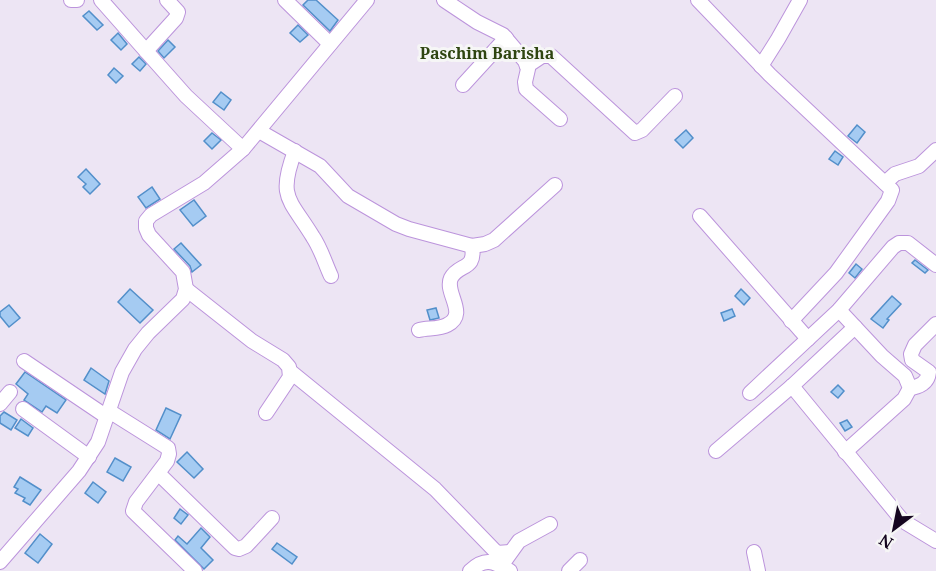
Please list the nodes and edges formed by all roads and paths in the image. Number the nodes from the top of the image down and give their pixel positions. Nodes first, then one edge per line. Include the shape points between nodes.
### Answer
1 (70, 0) edge
2 (77, 0) edge
3 (101, 0) edge
4 (167, 0) edge
5 (285, 0) edge
6 (367, 0) edge
7 (444, 0) edge
8 (698, 0) edge
9 (800, 0) edge
10 (506, 38) junction
11 (330, 45) junction
12 (146, 51) junction
13 (526, 66) junction
14 (761, 66) junction
15 (463, 85) dead end
16 (675, 96) dead end
17 (560, 118) dead end
18 (259, 131) junction
19 (243, 149) junction
20 (936, 150) edge
21 (295, 151) junction
22 (885, 183) junction
23 (555, 185) dead end
24 (700, 216) dead end
25 (472, 246) junction
26 (936, 265) edge
27 (331, 276) dead end
28 (186, 289) junction
29 (838, 310) junction
30 (791, 321) junction
31 (936, 324) edge
32 (855, 327) junction
33 (419, 330) dead end
34 (808, 339) junction
35 (24, 362) dead end
36 (291, 372) junction
37 (792, 386) junction
38 (910, 388) junction
39 (10, 392) dead end
40 (750, 393) dead end
41 (0, 404) edge
42 (23, 409) dead end
43 (266, 413) dead end
44 (108, 414) junction
45 (716, 451) dead end
46 (845, 452) junction
47 (89, 457) junction
48 (159, 474) junction
49 (272, 518) dead end
50 (550, 524) dead end
51 (936, 541) edge
52 (5, 546) edge
53 (510, 552) junction
54 (754, 552) dead end
55 (580, 560) dead end
56 (0, 562) edge
57 (505, 569) edge
58 (195, 571) edge
59 (470, 571) edge
60 (569, 571) edge
61 (758, 571) edge

1 - 2 street
3 - 12 street
4 - 12 street via 176,8 176,18
5 - 11 street
6 - 11 street
7 - 10 street
8 - 14 street
9 - 14 street
10 - 13 street
10 - 15 street
11 - 18 street
12 - 19 street via 186,96
13 - 16 street via 542,56 551,56 635,133
13 - 17 street via 526,88
14 - 22 street
18 - 19 street
18 - 21 street
19 - 28 street via 204,183 161,207 146,221 149,235 183,272
20 - 22 street via 919,166 895,174
21 - 25 street via 320,166 348,196 378,214 409,229
21 - 27 street via 286,178 288,200 314,238
22 - 30 street via 892,190 888,201 836,273
23 - 25 street via 502,234
24 - 30 street
25 - 33 street via 468,266 450,280 457,308 453,320 447,325
26 - 29 street via 915,247 899,243
28 - 36 street via 283,360
28 - 44 street via 183,299 135,349 122,372
29 - 32 street
29 - 34 street
30 - 34 street
31 - 38 street via 911,354 912,360 929,372 928,378 919,387
32 - 37 street
32 - 38 street via 905,376
34 - 40 street
35 - 44 street
36 - 43 street
36 - 53 street via 435,489 497,553
37 - 45 street
37 - 46 street
38 - 46 street via 904,399
39 - 41 street
42 - 47 street
44 - 47 street
44 - 48 street via 168,448 167,461
46 - 51 street via 903,521
47 - 52 street
48 - 49 street via 235,548 246,546
48 - 58 street via 133,511
50 - 53 street via 519,541
52 - 56 street
53 - 57 street
54 - 61 street
55 - 60 street
57 - 59 street via 485,561

